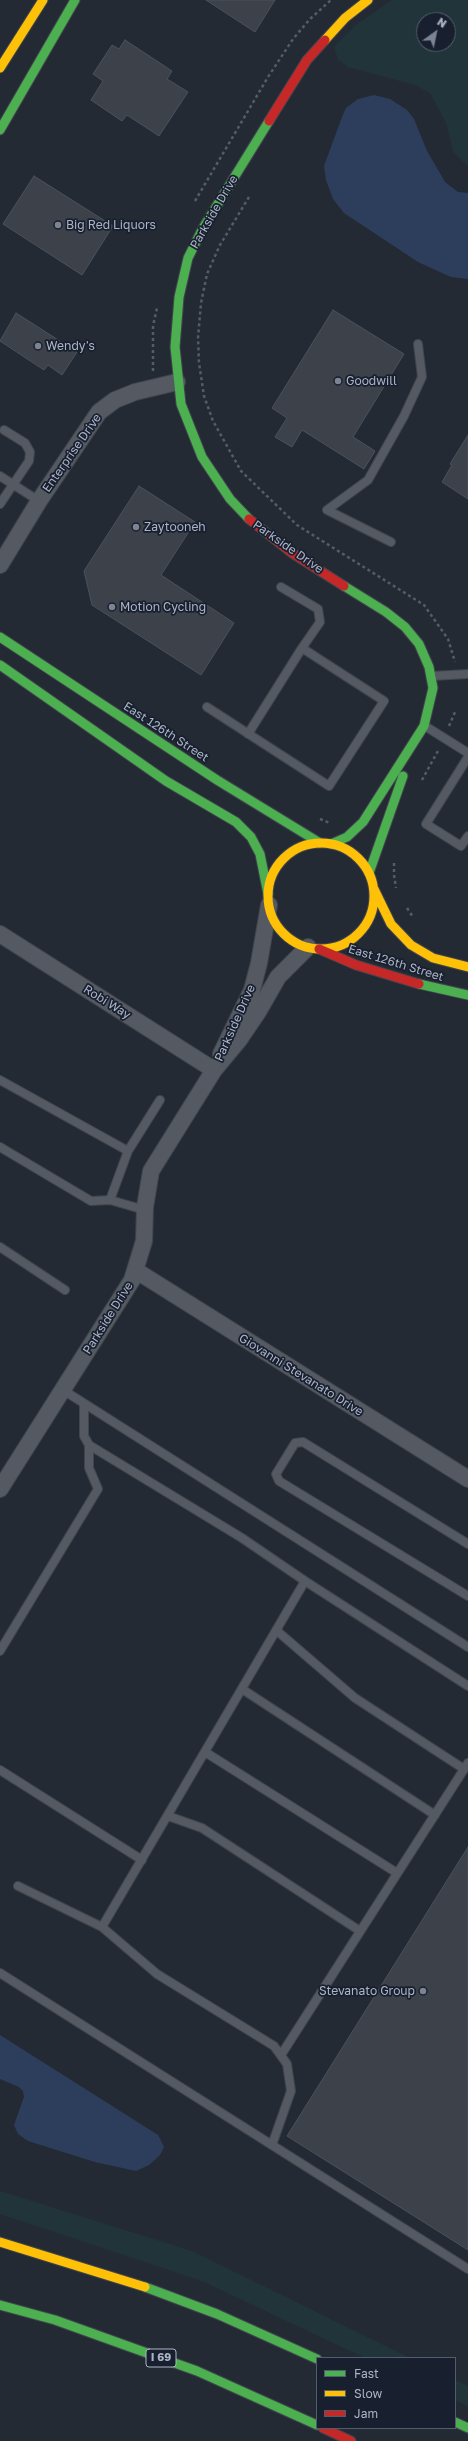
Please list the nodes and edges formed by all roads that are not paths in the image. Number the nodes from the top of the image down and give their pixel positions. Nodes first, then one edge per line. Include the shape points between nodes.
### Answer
1 (43, 0) edge
2 (75, 0) edge
3 (368, 0) edge
4 (0, 68) edge
5 (0, 130) edge
6 (418, 344) dead end
7 (177, 382) junction
8 (4, 430) dead end
9 (0, 476) edge
10 (13, 484) junction
11 (39, 501) junction
12 (0, 504) edge
13 (391, 542) dead end
14 (0, 565) edge
15 (282, 587) dead end
16 (0, 637) edge
17 (302, 648) junction
18 (0, 665) edge
19 (468, 674) edge
20 (432, 676) junction
21 (206, 707) dead end
22 (424, 726) junction
23 (248, 734) junction
24 (416, 739) junction
25 (468, 753) edge
26 (468, 757) edge
27 (468, 836) edge
28 (320, 843) junction
29 (331, 844) junction
30 (369, 873) junction
31 (374, 889) junction
32 (269, 900) junction
33 (0, 934) edge
34 (314, 948) junction
35 (468, 967) edge
36 (468, 995) edge
37 (214, 1070) junction
38 (0, 1080) edge
39 (160, 1100) dead end
40 (0, 1147) edge
41 (128, 1152) junction
42 (110, 1200) junction
43 (145, 1210) junction
44 (0, 1247) edge
45 (135, 1270) junction
46 (65, 1290) dead end
47 (63, 1390) junction
48 (84, 1404) junction
49 (89, 1445) junction
50 (468, 1479) edge
51 (0, 1489) edge
52 (468, 1544) edge
53 (305, 1581) junction
54 (468, 1596) edge
55 (276, 1630) junction
56 (468, 1646) edge
57 (0, 1651) edge
58 (468, 1686) edge
59 (242, 1689) junction
60 (205, 1752) junction
61 (466, 1766) edge
62 (0, 1770) edge
63 (434, 1815) junction
64 (168, 1816) junction
65 (142, 1860) junction
66 (397, 1873) junction
67 (18, 1886) dead end
68 (102, 1927) junction
69 (360, 1931) junction
70 (0, 1973) edge
71 (281, 2055) junction
72 (272, 2145) junction
73 (0, 2242) edge
74 (468, 2269) edge
75 (0, 2305) edge
76 (316, 2359) edge
77 (456, 2422) edge
78 (316, 2425) edge
79 (468, 2428) edge
80 (325, 2429) edge
81 (351, 2441) edge

1 - 4 main road
2 - 5 main road
3 - 7 main road, Parkside Drive via 344,18 307,60 188,258 178,311 175,347
6 - 13 lane via 422,377 404,416 368,480 327,510
7 - 11 street, Enterprise Drive via 135,392 116,400 99,412
7 - 20 main road, Parkside Drive via 181,404 202,457 230,499 258,528 292,553 386,612 405,627 419,644
8 - 10 lane via 25,444 30,452 29,461
9 - 10 lane
10 - 11 lane
10 - 12 lane
11 - 14 street, Enterprise Drive
15 - 17 lane via 318,609 320,622
16 - 28 main road, East 126th Street via 212,776
17 - 23 lane
17 - 23 lane via 384,701 329,786
18 - 32 main road via 166,781 236,822 250,837 260,854
19 - 20 lane
20 - 22 main road, Parkside Drive via 430,706
21 - 23 lane
22 - 24 main road, Parkside Drive
22 - 25 lane
24 - 29 main road, Parkside Drive via 363,822 347,837
24 - 30 main road, Parkside Drive
26 - 27 lane via 426,824 461,846
28 - 29 main road
28 - 32 main road via 298,848 284,858 274,872
29 - 30 main road via 354,854
30 - 31 main road
31 - 34 main road via 372,912 360,932 341,945
31 - 35 main road, East 126th Street via 391,924 411,945 433,958
32 - 34 main road via 274,920 283,932 294,941
32 - 37 street, Parkside Drive via 252,990
33 - 37 street, Robi Way
34 - 36 main road, East 126th Street via 395,978
34 - 37 street, Parkside Drive via 278,977 239,1040
37 - 43 street, Parkside Drive via 151,1171
38 - 41 lane
39 - 41 lane
40 - 42 lane via 91,1201
41 - 42 lane
42 - 43 lane
43 - 45 street, Parkside Drive via 144,1241
44 - 46 lane
45 - 47 street, Parkside Drive via 132,1280
45 - 50 street, Giovanni Stevanato Drive
47 - 48 lane
47 - 51 street, Parkside Drive
48 - 49 lane via 84,1436
48 - 56 lane
49 - 53 lane via 242,1538
49 - 57 lane via 89,1468 98,1489
52 - 54 lane via 302,1442 295,1443 276,1474 279,1481
53 - 55 lane
53 - 58 lane
55 - 59 lane
55 - 61 lane via 355,1698
59 - 60 lane
59 - 63 lane
60 - 64 lane
60 - 66 lane
61 - 63 lane
62 - 65 lane
63 - 66 lane
64 - 65 lane
64 - 69 lane via 202,1828
65 - 68 lane
66 - 69 lane
67 - 68 lane
68 - 71 lane via 157,1974 274,2046
69 - 71 lane
70 - 72 lane
71 - 72 lane via 287,2064 291,2091
72 - 74 lane
73 - 76 main road via 132,2282 217,2314
75 - 78 main road, I 69 via 55,2320 197,2371
77 - 79 main road
80 - 81 main road

